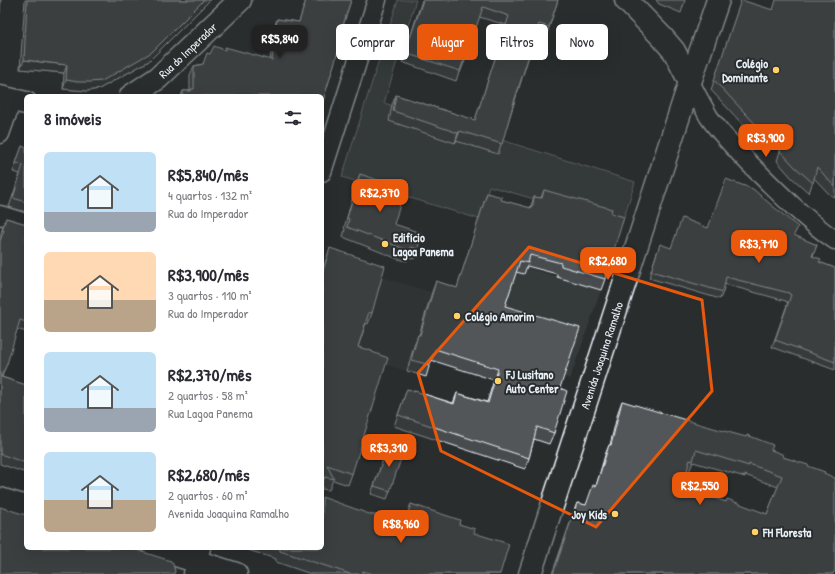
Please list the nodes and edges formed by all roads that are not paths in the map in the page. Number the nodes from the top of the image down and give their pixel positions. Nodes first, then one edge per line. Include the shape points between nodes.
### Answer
1 (377, 0) edge
2 (626, 0) edge
3 (718, 0) edge
4 (232, 2) edge
5 (690, 82) junction
6 (134, 94) edge
7 (13, 100) edge
8 (0, 134) edge
9 (324, 166) edge
10 (0, 215) edge
11 (24, 222) edge
12 (835, 240) edge
13 (0, 499) edge
14 (24, 506) edge
15 (161, 550) edge
16 (197, 561) edge
17 (236, 574) edge
18 (530, 574) edge

1 - 9 street
2 - 5 main road via 674,51
3 - 5 main road, Avenida Joaquina Ramalho
4 - 6 main road, Rua do Imperador via 158,78
5 - 12 street via 710,118 743,156 796,209
5 - 18 main road, Avenida Joaquina Ramalho
7 - 8 street
10 - 11 street
13 - 14 main road
15 - 16 main road
16 - 17 main road

